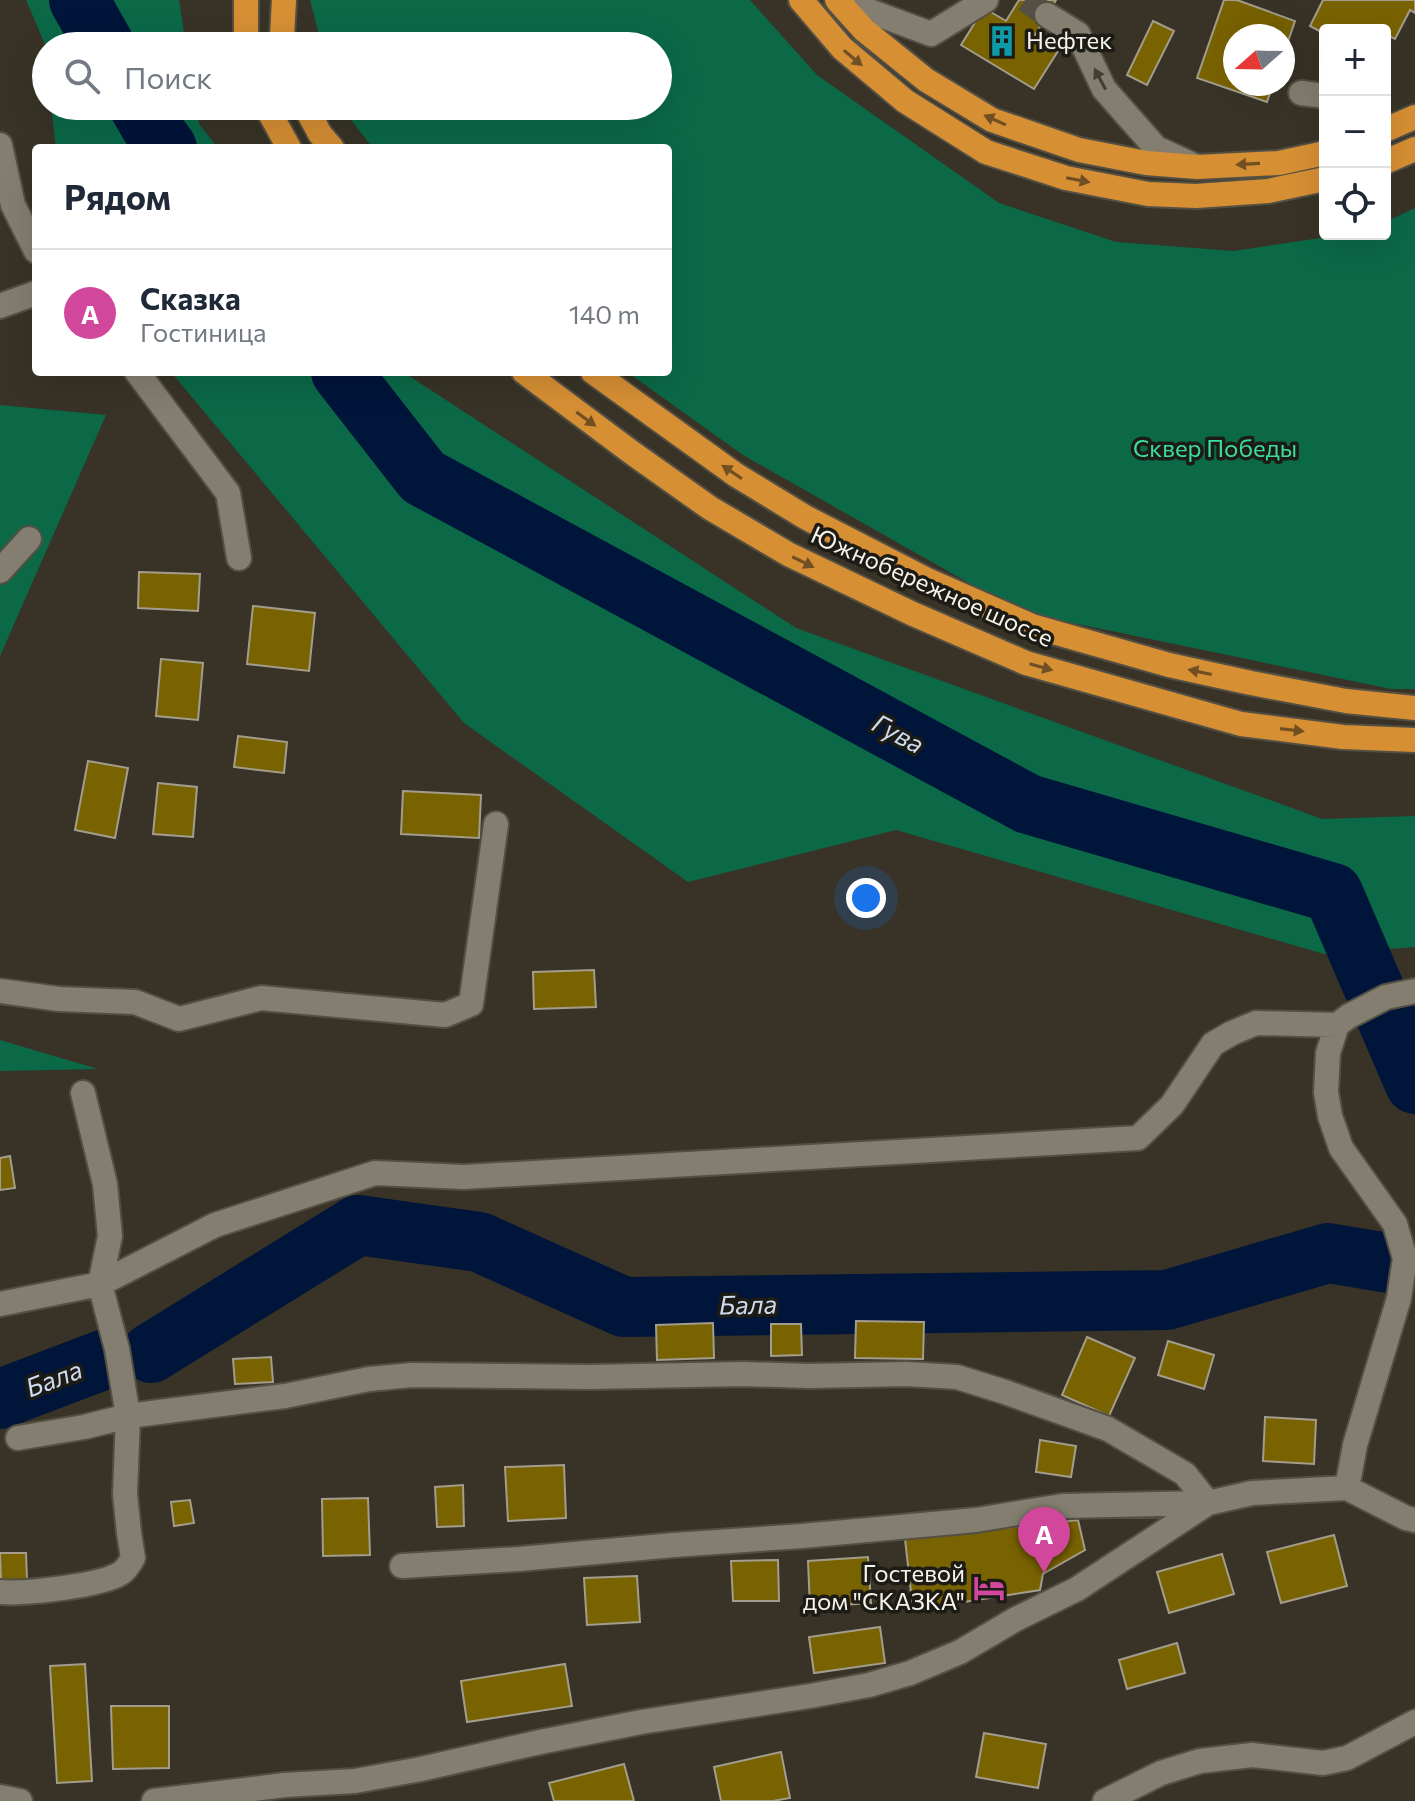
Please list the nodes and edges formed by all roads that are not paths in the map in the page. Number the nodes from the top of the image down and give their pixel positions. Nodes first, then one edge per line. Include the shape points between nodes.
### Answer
1 (246, 0) edge
2 (284, 0) edge
3 (801, 0) edge
4 (839, 0) edge
5 (986, 0) edge
6 (1047, 15) tunnel mouth
7 (246, 32) edge
8 (282, 32) edge
9 (274, 120) edge
10 (312, 120) edge
11 (287, 144) edge
12 (329, 144) edge
13 (0, 145) edge
14 (1415, 149) edge
15 (1319, 154) edge
16 (1391, 159) edge
17 (1197, 167) junction
18 (1319, 180) edge
19 (32, 243) edge
20 (32, 294) edge
21 (0, 306) edge
22 (140, 376) edge
23 (529, 376) edge
24 (599, 376) edge
25 (29, 539) dead end
26 (239, 558) dead end
27 (0, 571) edge
28 (1415, 708) edge
29 (1415, 740) edge
30 (496, 824) dead end
31 (0, 991) edge
32 (1415, 991) edge
33 (1343, 1021) junction
34 (83, 1093) dead end
35 (100, 1284) junction
36 (0, 1304) edge
37 (128, 1416) junction
38 (18, 1438) dead end
39 (1347, 1488) junction
40 (1208, 1503) junction
41 (1415, 1520) edge
42 (402, 1566) dead end
43 (0, 1592) edge
44 (1415, 1722) edge
45 (0, 1797) edge
46 (20, 1801) edge
47 (154, 1801) edge
48 (1105, 1801) edge

1 - 7 highway
2 - 8 highway
3 -> 18 highway via 842,48 905,101 986,152 1066,178 1148,194 1268,191
4 - 5 street via 931,34
17 -> 4 highway via 1079,150 992,120 926,80 864,30
17 -> 6 street via 1156,148 1104,89 1078,34
9 - 11 highway
10 - 12 highway
13 - 19 street via 13,205
14 - 16 highway
15 -> 17 highway via 1279,163
20 - 21 street
22 - 26 street via 228,493
23 -> 29 highway, Южнобережное шоссе via 710,508 788,554 1026,663 1241,724
28 -> 24 highway, Южнобережное шоссе via 1251,683 1032,626 805,517 736,475
25 - 27 street
30 - 31 street via 471,1004 445,1015 261,998 179,1019 135,1002
32 - 33 street via 1386,997
33 - 35 street via 1256,1023 1232,1033 1213,1044 1172,1105 1138,1138 464,1177 375,1173 215,1225
33 - 39 street via 1328,1053 1330,1116 1341,1148 1395,1224 1405,1258
34 - 35 street via 105,1184 110,1236
35 - 36 street
35 - 37 street
37 - 38 street
37 - 40 street via 412,1375 957,1377 1108,1429 1185,1474
37 - 43 street via 125,1494 133,1558 122,1573 96,1582
39 - 40 street via 1252,1493
39 - 41 street
40 - 42 street via 1062,1506 976,1520 802,1536
40 - 47 street via 1077,1589 960,1652 869,1685 641,1722 355,1781
44 - 48 street via 1347,1758 1323,1763 1252,1755 1200,1761 1161,1773
45 - 46 street

